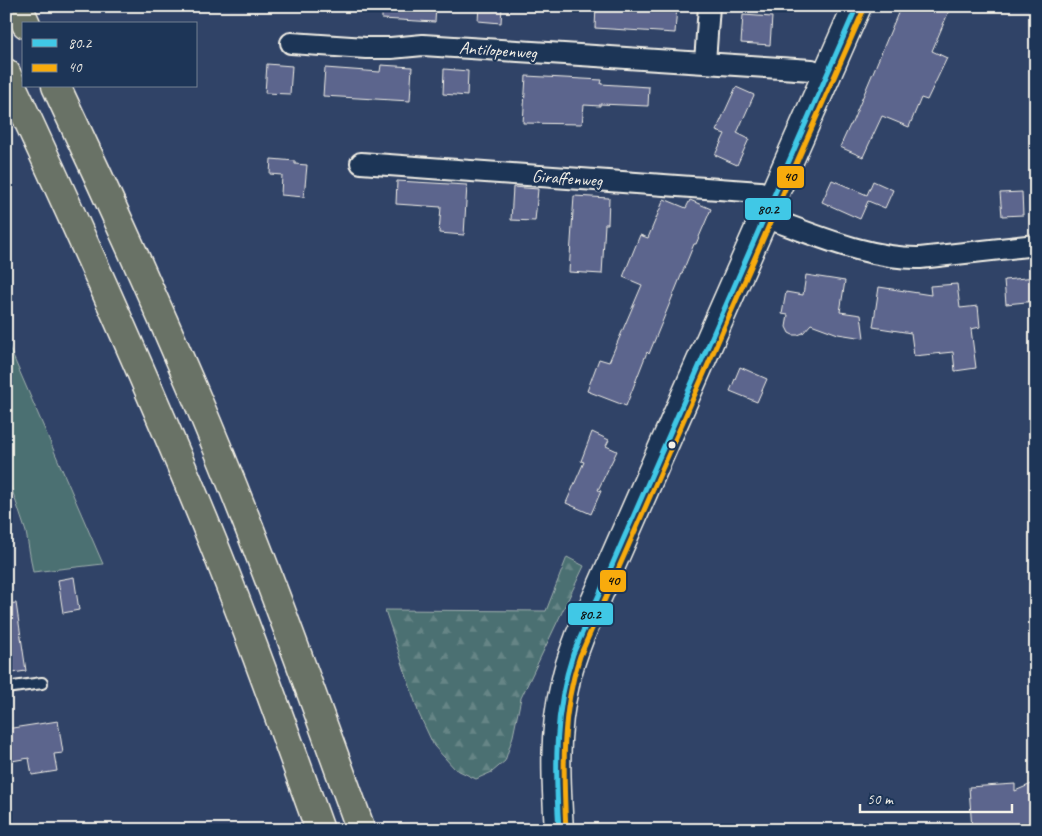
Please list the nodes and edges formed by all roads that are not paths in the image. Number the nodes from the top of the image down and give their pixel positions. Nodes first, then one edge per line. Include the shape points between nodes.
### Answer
1 (18, 6) edge
2 (710, 6) edge
3 (857, 6) edge
4 (25, 22) edge
5 (291, 43) dead end
6 (705, 62) junction
7 (6, 73) edge
8 (826, 77) junction
9 (57, 88) edge
10 (361, 163) dead end
11 (768, 207) junction
12 (1036, 245) edge
13 (42, 683) dead end
14 (6, 688) edge
15 (320, 830) edge
16 (361, 830) edge
17 (559, 830) edge

1 - 4 highway
2 - 6 street
3 - 8 street
5 - 6 street, Antilopenweg via 366,48 423,45
6 - 8 street, Antilopenweg via 812,70
7 - 15 highway via 74,219 212,540
8 - 11 street
9 - 16 highway via 198,402 302,667
10 - 11 street, Giraffenweg via 760,192
11 - 12 street, Giraffenweg via 852,247 887,256 920,258
11 - 17 street via 571,662 557,744
13 - 14 lane

